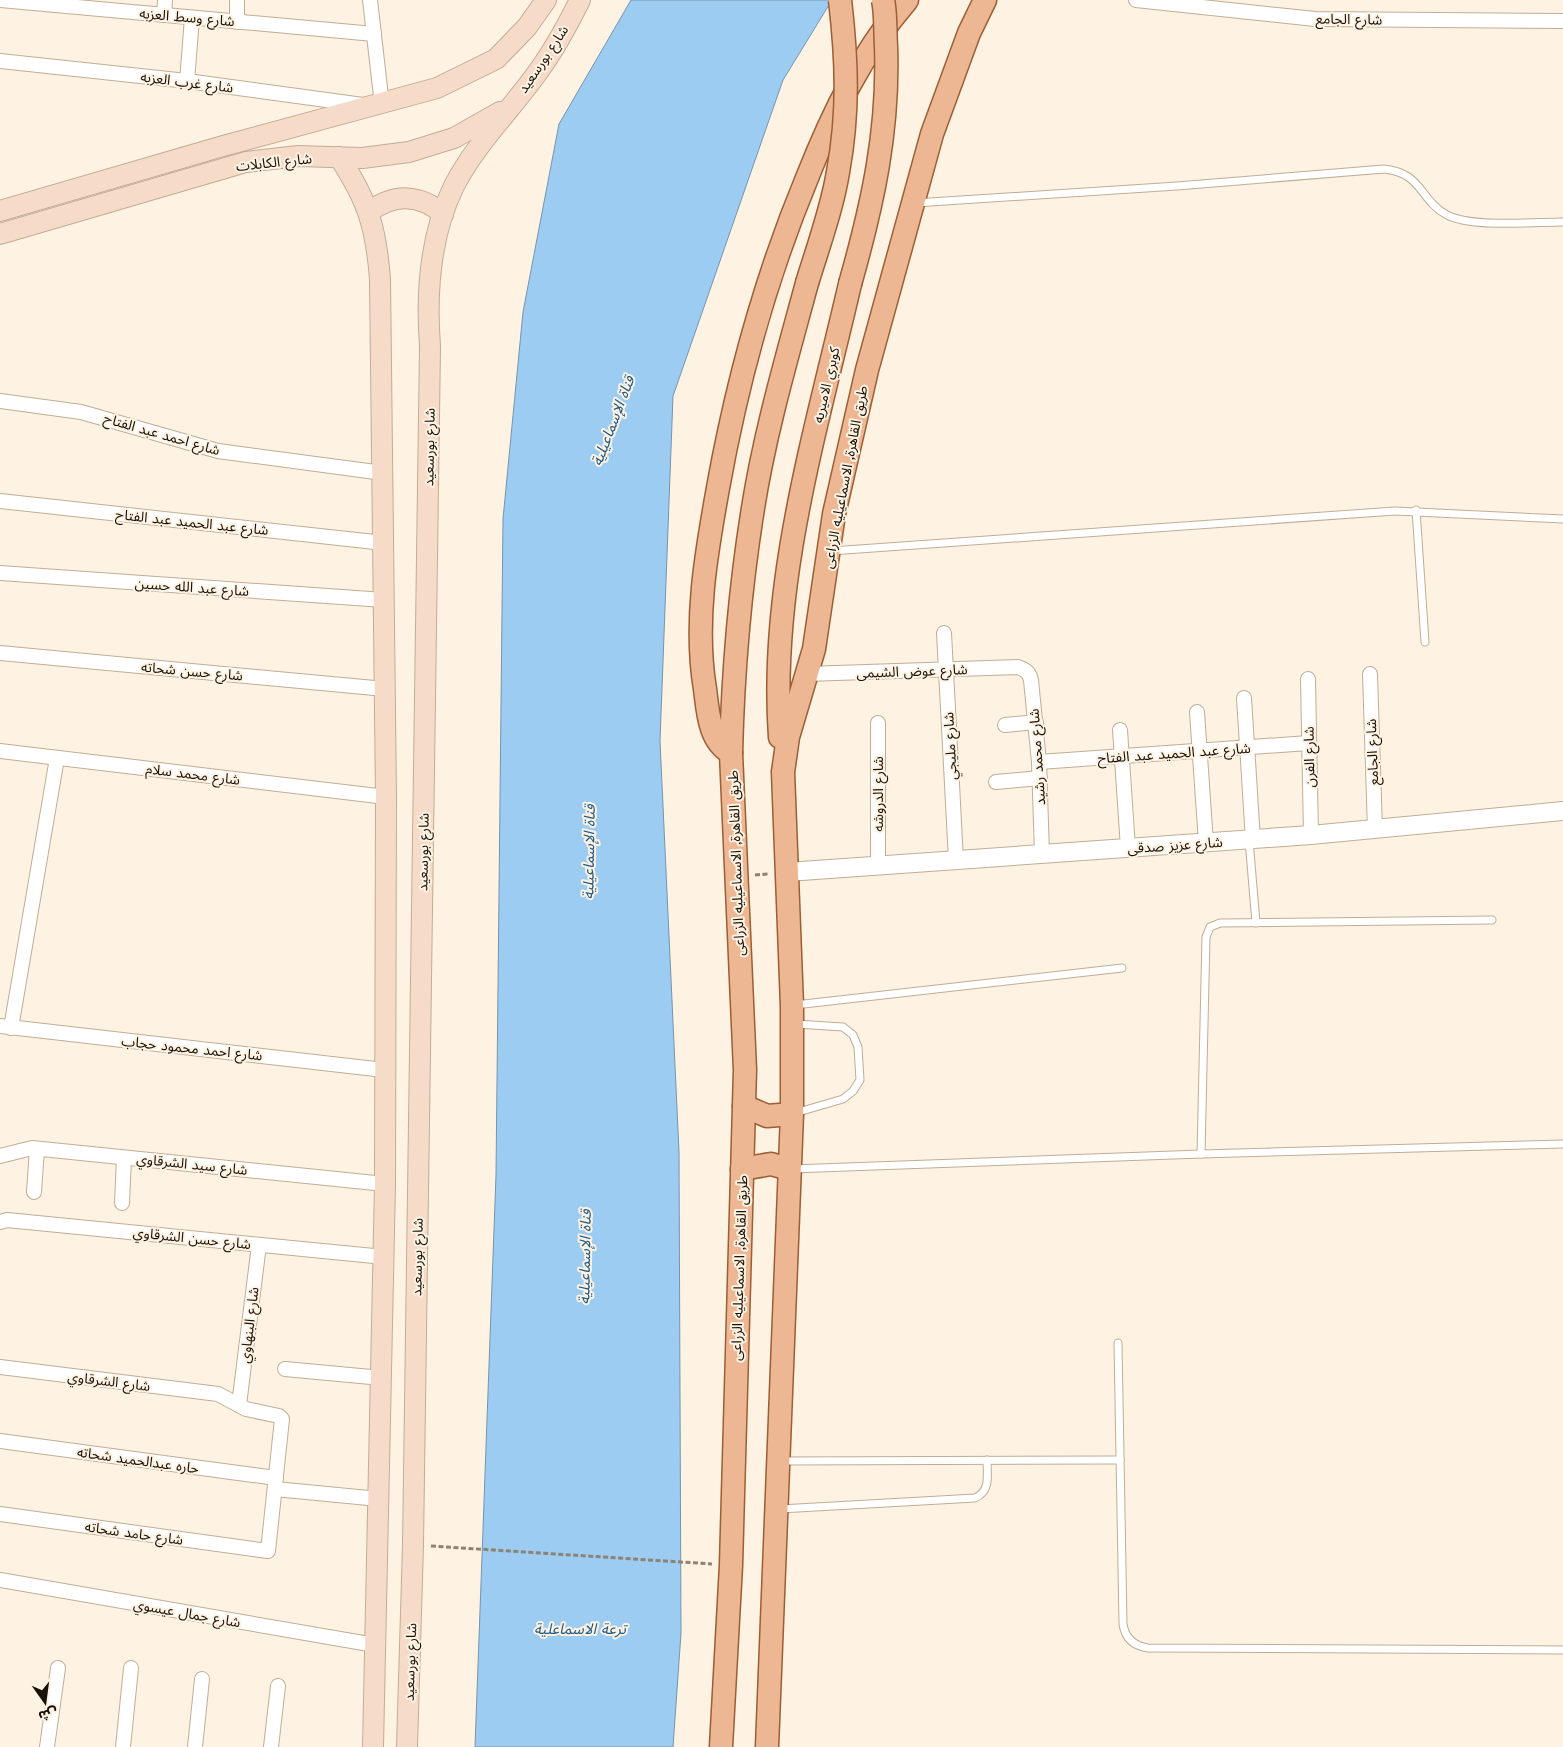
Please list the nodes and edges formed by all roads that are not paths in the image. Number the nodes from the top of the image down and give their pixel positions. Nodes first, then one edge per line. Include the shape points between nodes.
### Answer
1 (0, 0) edge
2 (166, 0) edge
3 (237, 0) edge
4 (370, 0) edge
5 (546, 0) edge
6 (580, 0) edge
7 (840, 0) edge
8 (883, 0) edge
9 (908, 0) edge
10 (985, 0) edge
11 (1136, 0) edge
12 (164, 15) junction
13 (192, 18) junction
14 (1563, 21) edge
15 (237, 22) junction
16 (374, 34) junction
17 (0, 61) edge
18 (187, 81) junction
19 (515, 101) junction
20 (378, 106) junction
21 (339, 157) junction
22 (912, 203) junction
23 (0, 211) edge
24 (369, 212) junction
25 (443, 214) junction
26 (1563, 222) edge
27 (0, 234) edge
28 (0, 401) edge
29 (383, 473) junction
30 (0, 501) edge
31 (1416, 510) junction
32 (1563, 519) edge
33 (384, 543) junction
34 (828, 552) junction
35 (0, 574) edge
36 (384, 600) junction
37 (944, 633) dead end
38 (1426, 642) dead end
39 (0, 653) edge
40 (1018, 668) joint
41 (946, 670) junction
42 (806, 674) junction
43 (1370, 674) dead end
44 (1308, 679) dead end
45 (385, 689) junction
46 (1244, 698) dead end
47 (1198, 712) dead end
48 (1036, 722) junction
49 (878, 723) dead end
50 (1005, 725) dead end
51 (1120, 730) dead end
52 (1309, 743) junction
53 (1248, 747) junction
54 (0, 751) edge
55 (1200, 751) junction
56 (731, 753) junction
57 (1122, 756) junction
58 (57, 758) junction
59 (1039, 762) junction
60 (782, 772) junction
61 (1040, 778) junction
62 (996, 782) dead end
63 (386, 797) junction
64 (1563, 811) edge
65 (1375, 830) junction
66 (1311, 835) junction
67 (1251, 840) junction
68 (1206, 843) junction
69 (1128, 848) junction
70 (1042, 854) junction
71 (956, 860) junction
72 (878, 865) junction
73 (787, 872) junction
74 (1492, 920) dead end
75 (1256, 923) junction
76 (1122, 968) dead end
77 (792, 1015) junction
78 (6, 1027) edge
79 (384, 1070) junction
80 (744, 1106) junction
81 (792, 1114) junction
82 (1563, 1144) edge
83 (37, 1149) junction
84 (1201, 1154) junction
85 (0, 1156) edge
86 (124, 1158) junction
87 (742, 1169) junction
88 (789, 1169) junction
89 (385, 1184) junction
90 (34, 1192) dead end
91 (122, 1203) dead end
92 (0, 1222) edge
93 (259, 1245) junction
94 (384, 1256) junction
95 (1118, 1343) dead end
96 (0, 1368) edge
97 (285, 1369) dead end
98 (382, 1378) junction
99 (238, 1405) junction
100 (0, 1441) edge
101 (988, 1460) junction
102 (1120, 1460) junction
103 (778, 1461) junction
104 (275, 1483) junction
105 (379, 1499) junction
106 (777, 1510) junction
107 (0, 1514) edge
108 (0, 1580) edge
109 (375, 1645) junction
110 (1563, 1650) edge
111 (58, 1668) dead end
112 (131, 1668) dead end
113 (202, 1679) dead end
114 (278, 1686) dead end
115 (47, 1747) edge
116 (123, 1747) edge
117 (195, 1747) edge
118 (271, 1747) edge
119 (373, 1747) edge
120 (407, 1747) edge
121 (721, 1747) edge
122 (767, 1747) edge

1 - 12 street, شارع وسط العزبه
2 - 12 street
3 - 15 street
4 - 16 street
5 - 20 main road, شارع الكابلات via 527,27 496,59 437,88
6 - 19 main road, شارع بورسعيد via 540,69
7 - 56 main road, bridge via 846,58 846,119 838,173 774,405 753,507 740,610
8 - 60 main road, كوبري الاميريه, bridge via 887,74 882,145 870,215 850,284 792,544 779,670
9 - 56 main road, طريق القاهرة, الاسماعيليه الزراعى via 891,19 857,71 821,142 770,273 732,410 713,512 701,601 700,637 712,730 721,746
10 - 22 main road, طريق القاهرة, الاسماعيليه الزراعى via 949,83
11 - 14 street, شارع الجامع via 1315,19
12 - 13 street, شارع وسط العزبه
13 - 15 street, شارع وسط العزبه
13 - 18 street
15 - 16 street, شارع وسط العزبه
16 - 20 street
17 - 18 street, شارع غرب العزبه
18 - 20 street, شارع غرب العزبه
19 - 21 main road, شارع الكابلات via 476,128 432,146 386,156
19 - 25 main road, شارع بورسعيد via 470,159
20 - 23 main road, شارع الكابلات via 223,146
21 - 24 main road via 357,184
21 - 27 main road, شارع الكابلات via 298,156 246,162
22 - 26 lane via 1384,169 1401,172 1439,210 1460,220
22 - 34 main road, طريق القاهرة, الاسماعيليه الزراعى via 849,441
24 - 25 main road via 401,197 424,201
24 - 29 main road via 377,240 380,279
25 - 120 main road, شارع بورسعيد via 429,295 413,1545
28 - 29 street, شارع احمد عبد الفتاح via 81,412 218,451
29 - 33 main road
30 - 33 street, شارع عبد الحميد عبد الفتاح
31 - 32 lane
31 - 34 lane
31 - 38 lane
33 - 36 main road
34 - 42 main road, طريق القاهرة, الاسماعيليه الزراعى via 814,648
35 - 36 street, شارع عبد الله حسين
36 - 45 main road
37 - 41 street, شارع مليجي
39 - 45 street, شارع حسن شحاته
40 - 41 street, شارع عوض الشيمى
40 - 48 street, شارع محمد رشيد via 1030,674
41 - 42 street, شارع عوض الشيمى
41 - 71 street, شارع مليجي
42 - 60 main road, طريق القاهرة, الاسماعيليه الزراعى
43 - 65 street, شارع الجامع
44 - 52 street, شارع الفرن
45 - 63 main road
46 - 53 street
47 - 55 street
48 - 50 street
48 - 59 street, شارع محمد رشيد
49 - 72 street, شارع الدروشه
51 - 57 street
52 - 53 street, شارع عبد الحميد عبد الفتاح
52 - 66 street, شارع الفرن
53 - 55 street, شارع عبد الحميد عبد الفتاح
53 - 67 street
54 - 58 street, شارع محمد سلام
55 - 57 street, شارع عبد الحميد عبد الفتاح
55 - 68 street
56 - 80 main road, طريق القاهرة, الاسماعيليه الزراعى
57 - 59 street, شارع عبد الحميد عبد الفتاح
57 - 69 street
58 - 63 street, شارع محمد سلام
58 - 78 street
59 - 61 street, شارع محمد رشيد
60 - 73 main road, طريق القاهرة, الاسماعيليه الزراعى
61 - 62 street
61 - 70 street, شارع محمد رشيد
63 - 79 main road
64 - 65 street, شارع عزيز صدقى
65 - 66 street, شارع عزيز صدقى
66 - 67 street, شارع عزيز صدقى
67 - 68 street, شارع عزيز صدقى
67 - 75 lane
68 - 69 street, شارع عزيز صدقى
69 - 70 street, شارع عزيز صدقى
70 - 71 street, شارع عزيز صدقى
71 - 72 street, شارع عزيز صدقى
72 - 73 street, شارع عزيز صدقى
73 - 77 main road, طريق القاهرة, الاسماعيليه الزراعى
74 - 75 lane
75 - 84 lane via 1215,924 1206,937
76 - 77 lane
77 - 81 main road, طريق القاهرة, الاسماعيليه الزراعى
77 - 81 lane via 843,1027 853,1035 858,1047 860,1080 842,1099
78 - 79 street, شارع احمد محمود حجاب
79 - 89 main road
80 - 81 main road via 767,1116
80 - 87 main road, طريق القاهرة, الاسماعيليه الزراعى
81 - 88 main road, طريق القاهرة, الاسماعيليه الزراعى
82 - 84 lane
83 - 85 street, شارع سيد الشرقاوي
83 - 86 street, شارع سيد الشرقاوي
83 - 90 street
84 - 88 lane
86 - 89 street, شارع سيد الشرقاوي
86 - 91 street
87 - 88 main road via 771,1164
87 - 121 main road, طريق القاهرة, الاسماعيليه الزراعى via 731,1565
88 - 103 main road, طريق القاهرة, الاسماعيليه الزراعى
89 - 94 main road
92 - 93 street, شارع حسن الشرقاوي via 7,1220
93 - 94 street, شارع حسن الشرقاوي
93 - 99 street, شارع البنهاوي
94 - 98 main road
95 - 102 lane
96 - 99 street, شارع الشرقاوي via 218,1394
97 - 98 street
98 - 105 main road
99 - 104 street via 281,1418
100 - 104 street, حاره عبدالحميد شحاته
101 - 102 lane
101 - 103 lane
101 - 106 lane via 987,1484 983,1493 974,1498
102 - 110 lane via 1123,1624 1127,1636 1136,1644 1148,1648
103 - 106 main road, طريق القاهرة, الاسماعيليه الزراعى
104 - 105 street, حاره عبدالحميد شحاته
104 - 107 street, شارع حامد شحاته via 268,1551 264,1552
105 - 109 main road
106 - 122 main road, طريق القاهرة, الاسماعيليه الزراعى
108 - 109 street, شارع جمال عيسوي
109 - 119 main road
111 - 115 street
112 - 116 street
113 - 117 street
114 - 118 street

